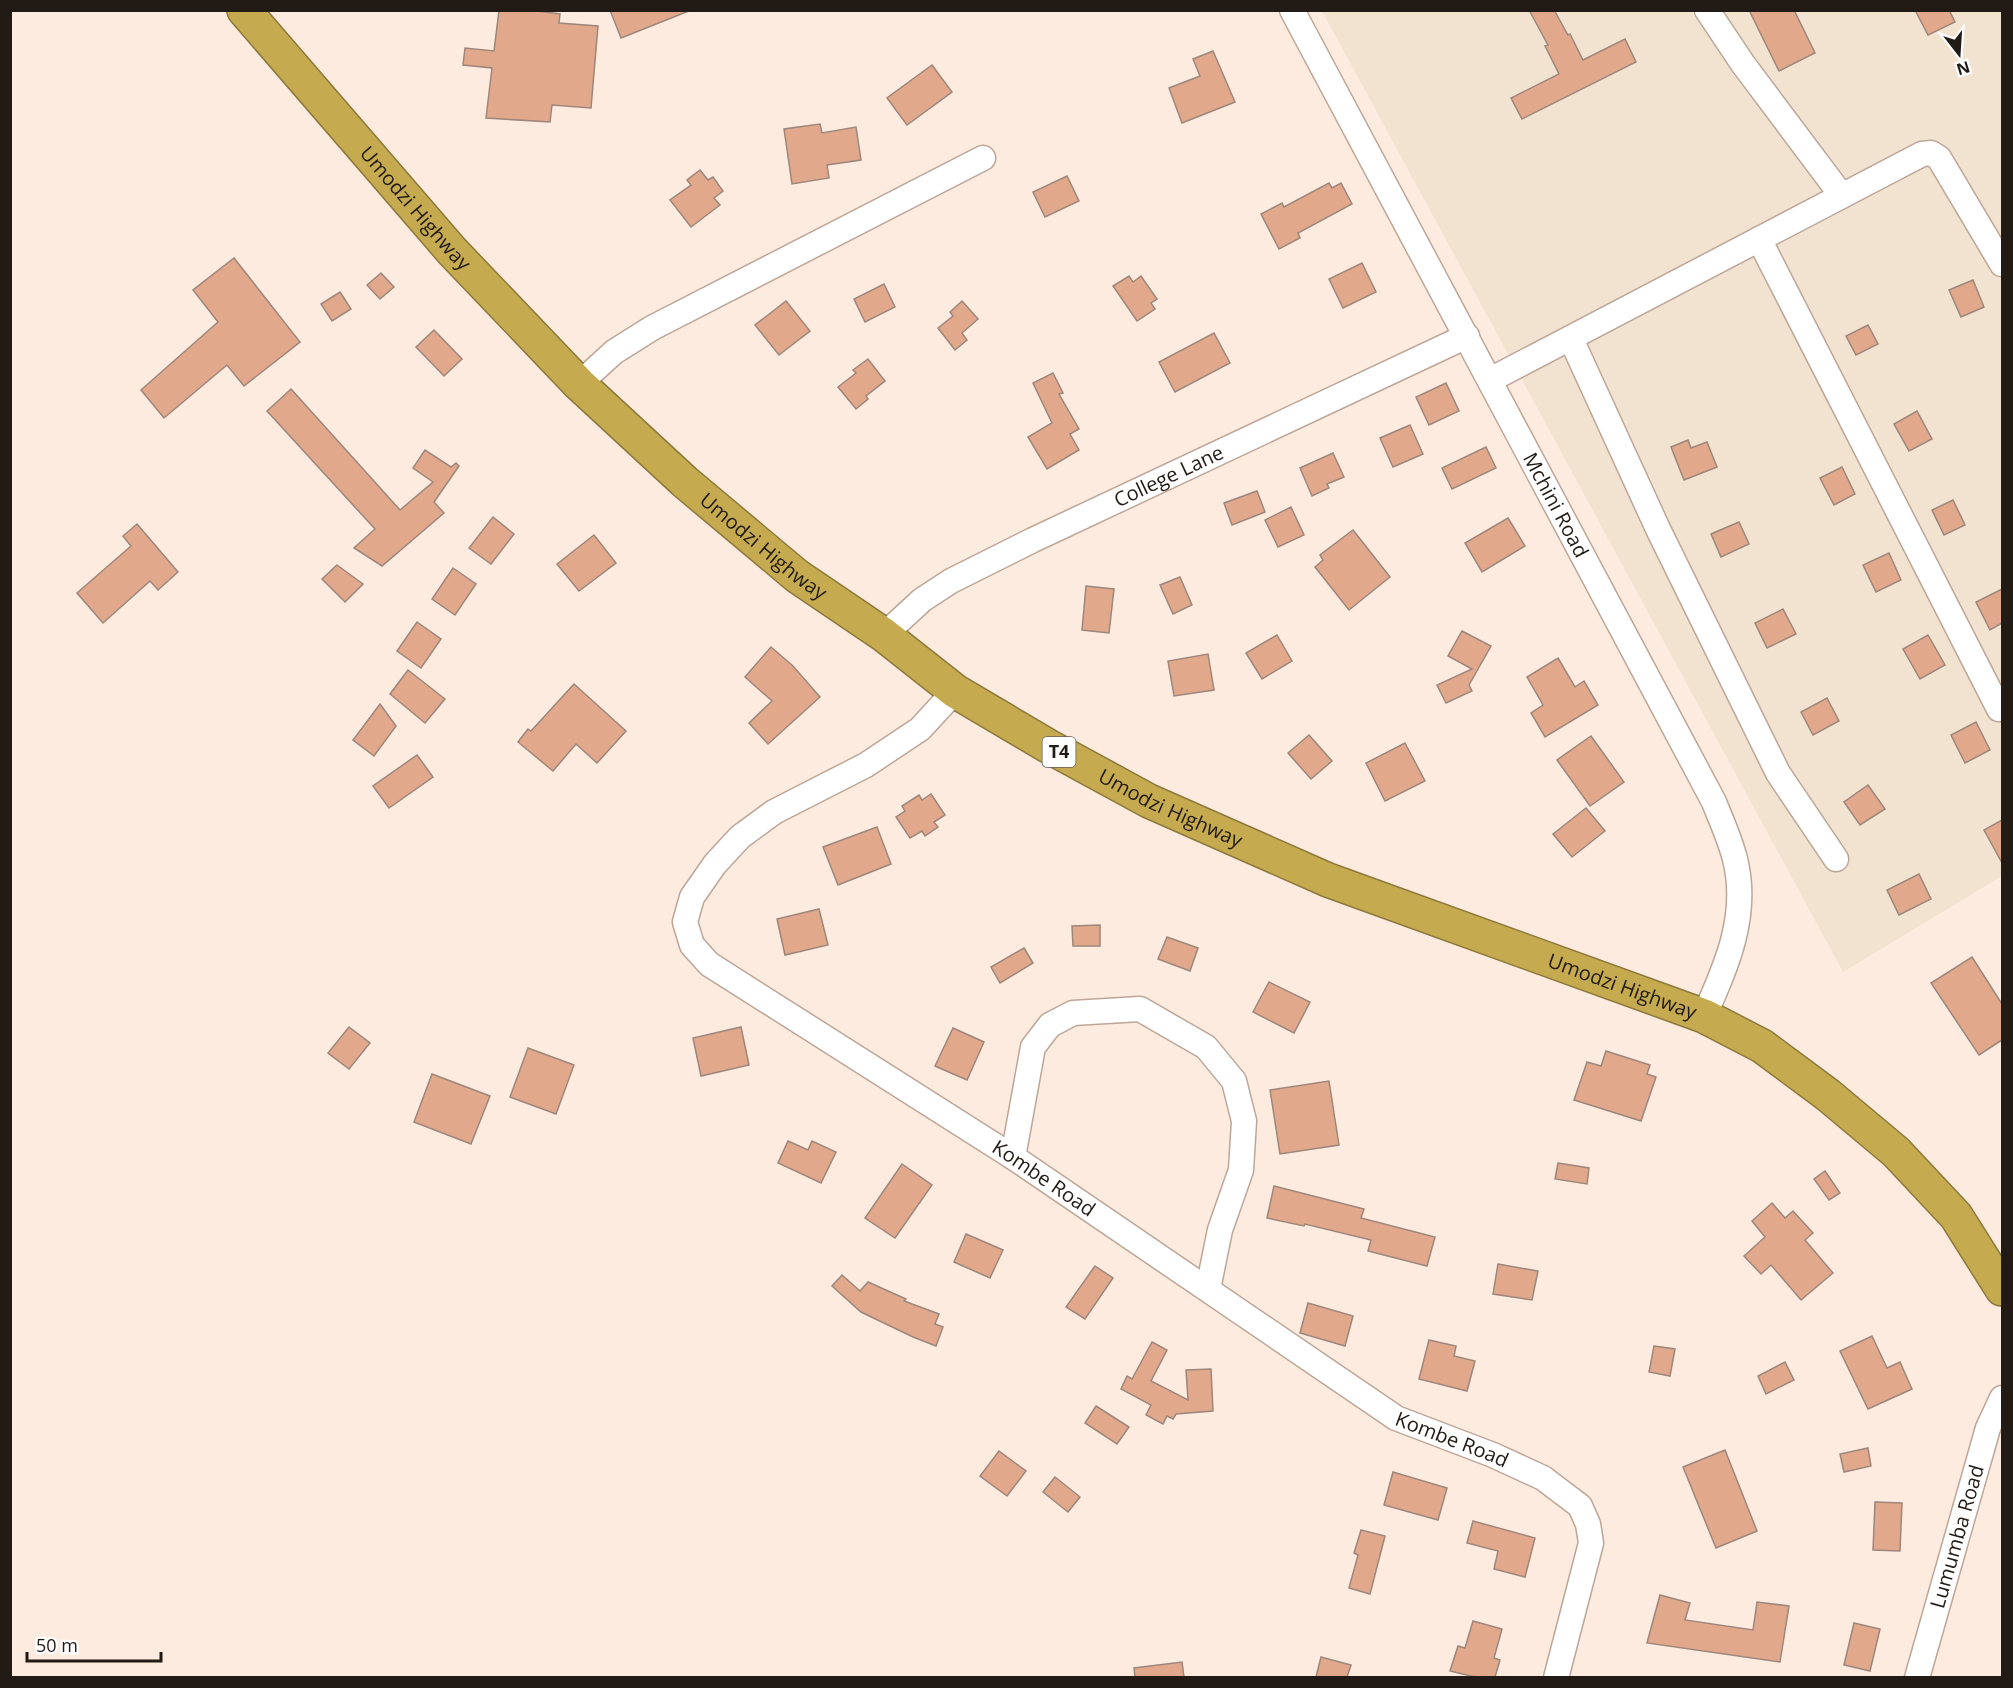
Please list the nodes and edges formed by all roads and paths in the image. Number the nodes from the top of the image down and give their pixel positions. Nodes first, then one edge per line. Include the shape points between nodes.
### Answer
1 (244, 10) edge
2 (1292, 10) edge
3 (1707, 10) edge
4 (983, 158) dead end
5 (1842, 196) junction
6 (1759, 239) junction
7 (2002, 264) edge
8 (1467, 336) junction
9 (1571, 339) junction
10 (1490, 380) junction
11 (579, 384) junction
12 (884, 635) junction
13 (955, 692) junction
14 (1999, 710) dead end
15 (1836, 859) dead end
16 (1704, 1016) junction
17 (1013, 1157) junction
18 (1209, 1289) junction
19 (2002, 1289) edge
20 (2002, 1398) edge
21 (1556, 1677) edge
22 (1917, 1677) edge

1 - 11 highway, Umodzi Highway / T4 via 452,251
2 - 8 street, Mchini Road
3 - 5 street
4 - 11 street via 652,328 614,352
5 - 6 street
5 - 7 street via 1922,154 1931,153 1939,158
6 - 9 street
6 - 14 street
8 - 10 street, Mchini Road
8 - 12 street, College Lane via 972,571 922,600
9 - 10 street
9 - 15 street via 1658,529 1778,773
10 - 16 street, Mchini Road via 1714,801 1735,858 1740,896 1738,925 1725,969
11 - 12 highway, Umodzi Highway / T4 via 685,482 797,576
12 - 13 highway, Umodzi Highway / T4
13 - 16 highway, Umodzi Highway / T4 via 1149,801 1328,880
13 - 17 street, Kombe Road via 920,729 875,759 774,812 740,837 692,897 685,922 692,945 709,964
16 - 19 highway, Umodzi Highway / T4 via 1762,1046 1896,1152 1956,1216
17 - 18 street, Kombe Road
17 - 18 street via 1033,1047 1050,1025 1073,1013 1140,1009 1206,1047 1234,1080 1244,1120 1241,1170 1220,1230
18 - 21 street, Kombe Road via 1396,1419 1543,1478 1580,1506 1591,1543
20 - 22 street, Lumumba Road via 1988,1428

